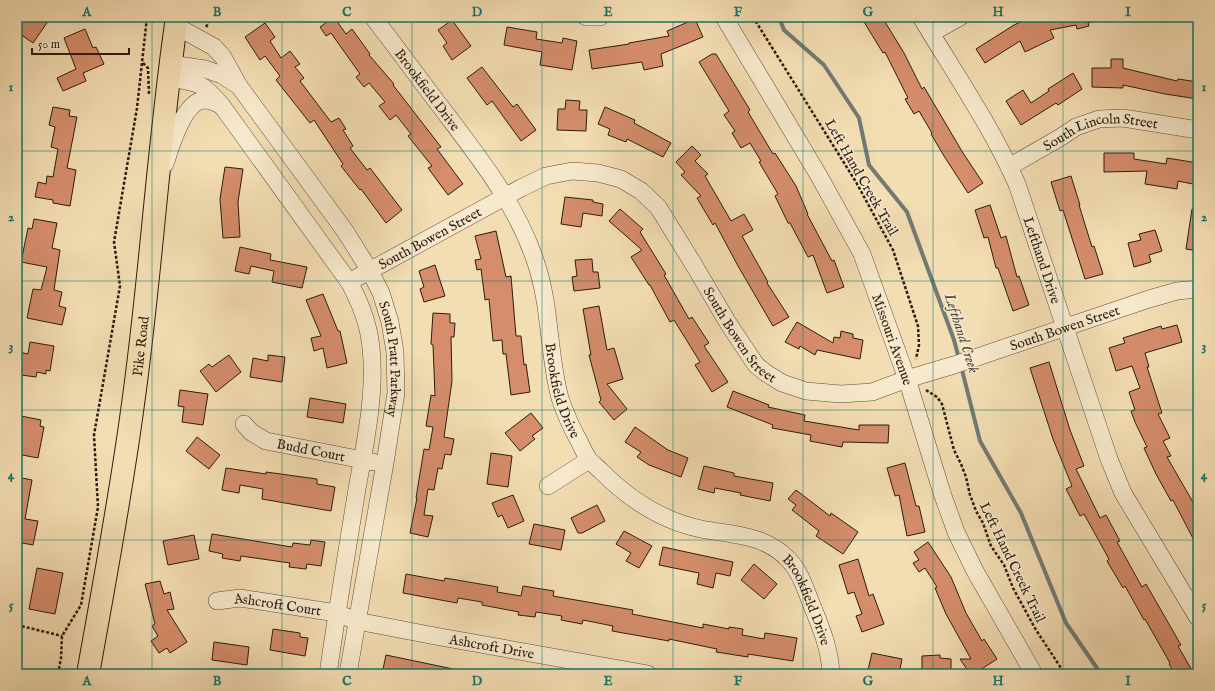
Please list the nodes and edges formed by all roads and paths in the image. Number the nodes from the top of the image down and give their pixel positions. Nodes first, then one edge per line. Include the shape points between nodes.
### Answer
1 (147, 17) edge
2 (586, 17) edge
3 (600, 17) edge
4 (724, 17) edge
5 (753, 17) edge
6 (921, 17) edge
7 (960, 17) edge
8 (376, 18) edge
9 (176, 21) edge
10 (931, 32) junction
11 (142, 63) junction
12 (170, 71) junction
13 (239, 86) junction
14 (153, 94) dead end
15 (222, 106) junction
16 (1198, 130) edge
17 (1009, 167) junction
18 (156, 186) junction
19 (505, 196) junction
20 (370, 271) junction
21 (349, 282) junction
22 (1198, 290) edge
23 (1065, 327) junction
24 (915, 360) dead end
25 (907, 379) junction
26 (926, 390) dead end
27 (244, 424) dead end
28 (362, 460) junction
29 (589, 460) junction
30 (385, 463) junction
31 (548, 486) dead end
32 (218, 601) dead end
33 (336, 613) junction
34 (1198, 618) edge
35 (357, 621) junction
36 (17, 625) edge
37 (62, 636) junction
38 (58, 674) edge
39 (88, 674) edge
40 (328, 674) edge
41 (348, 674) edge
42 (648, 674) edge
43 (831, 674) edge
44 (1034, 674) edge
45 (1065, 674) edge

1 - 11 path
2 - 3 street
4 - 25 street, Missouri Avenue via 819,176 862,254
5 - 24 path, Left Hand Creek Trail via 856,182 893,250 918,326 920,345
6 - 10 street, Lefthand Drive
7 - 10 street
8 - 19 street, Brookfield Drive via 468,141
9 - 12 main road, Pike Road
9 - 13 street, South Pratt Parkway via 214,47 223,57
10 - 17 street, Lefthand Drive via 994,137
11 - 14 path via 148,68 148,94
11 - 37 path via 138,108 114,242 120,286 94,435 98,507 80,605
12 - 13 street, South Pratt Parkway via 205,69 222,75
12 - 15 street, South Pratt Parkway via 202,85
12 - 18 main road, Pike Road
13 - 20 street, South Pratt Parkway via 345,231
15 - 18 street via 203,100 186,113 178,127
15 - 21 street, South Pratt Parkway
16 - 17 street, South Lincoln Street via 1123,118 1099,119 1076,127
17 - 23 street, Lefthand Drive
18 - 39 main road, Pike Road via 133,404
19 - 20 street, South Bowen Street
19 - 25 street, South Bowen Street via 546,176 572,171 598,173 621,179 641,191 658,207 728,323 756,365 766,374 782,383 806,391 841,394 872,392
19 - 29 street, Brookfield Drive via 522,226 536,263 546,302 560,397 570,425
20 - 21 street, South Bowen Street
20 - 30 street, South Pratt Parkway via 390,322 395,352 396,393
21 - 28 street, South Pratt Parkway via 365,320 371,347 373,384
22 - 23 street, South Bowen Street via 1176,291
23 - 25 street, South Bowen Street
23 - 34 street, Lefthand Drive via 1109,459 1123,492
25 - 44 street, Missouri Avenue via 956,532
26 - 45 path, Left Hand Creek Trail via 938,397 942,404 954,450 991,546 1004,565 1013,588 1036,630
27 - 28 street, Budd Court via 266,442
28 - 30 street, Budd Court
28 - 33 street, South Pratt Parkway
29 - 31 street
29 - 43 street, Brookfield Drive via 647,508 664,517 699,528 755,538 776,548 800,574 824,637
30 - 35 street, South Pratt Parkway
32 - 33 street, Ashcroft Court via 240,598
33 - 35 street, Ashcroft Drive
33 - 40 street, South Pratt Parkway
35 - 41 street, South Pratt Parkway
35 - 42 street, Ashcroft Drive
36 - 37 path
37 - 38 path

